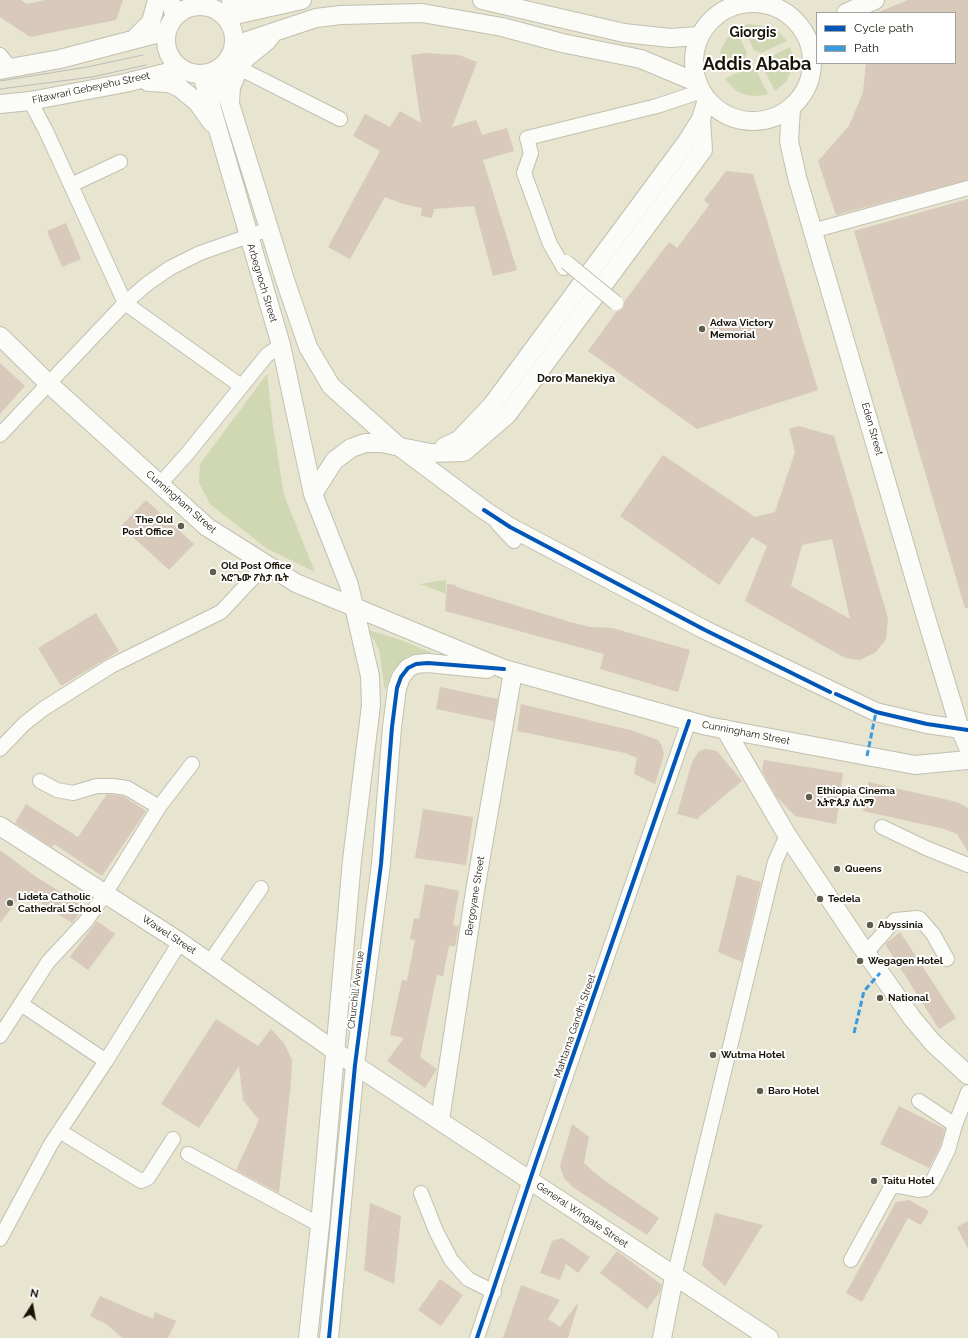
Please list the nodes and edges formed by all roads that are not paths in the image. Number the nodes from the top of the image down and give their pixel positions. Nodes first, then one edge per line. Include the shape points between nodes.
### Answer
1 (157, 0) edge
2 (231, 0) edge
3 (302, 0) edge
4 (482, 0) edge
5 (875, 0) edge
6 (739, 2) edge
7 (196, 3) edge
8 (282, 4) junction
9 (782, 5) edge
10 (848, 12) edge
11 (171, 16) edge
12 (226, 17) junction
13 (810, 26) edge
14 (274, 32) junction
15 (700, 36) junction
16 (132, 40) junction
17 (235, 45) junction
18 (4, 65) edge
19 (239, 68) junction
20 (181, 69) junction
21 (210, 73) junction
22 (118, 84) junction
23 (702, 91) junction
24 (30, 101) junction
25 (0, 104) edge
26 (230, 104) junction
27 (791, 108) junction
28 (340, 119) dead end
29 (224, 144) junction
30 (120, 162) dead end
31 (71, 185) junction
32 (968, 188) edge
33 (269, 229) junction
34 (812, 231) junction
35 (248, 236) junction
36 (125, 303) junction
37 (619, 304) dead end
38 (0, 336) edge
39 (281, 346) junction
40 (49, 384) junction
41 (241, 386) junction
42 (0, 434) edge
43 (397, 445) junction
44 (160, 484) junction
45 (313, 494) junction
46 (484, 510) junction
47 (514, 542) dead end
48 (266, 564) junction
49 (354, 608) junction
50 (428, 664) joint
51 (509, 671) junction
52 (689, 721) junction
53 (725, 729) junction
54 (964, 730) edge
55 (968, 747) edge
56 (0, 750) edge
57 (968, 760) edge
58 (192, 764) dead end
59 (40, 782) dead end
60 (159, 807) junction
61 (0, 826) edge
62 (882, 827) dead end
63 (787, 835) junction
64 (968, 865) edge
65 (260, 888) dead end
66 (105, 894) junction
67 (180, 942) junction
68 (866, 953) junction
69 (947, 959) dead end
70 (210, 962) junction
71 (21, 1004) junction
72 (0, 1036) edge
73 (334, 1051) junction
74 (106, 1061) junction
75 (355, 1065) junction
76 (968, 1075) edge
77 (968, 1092) edge
78 (919, 1101) dead end
79 (440, 1120) junction
80 (955, 1125) junction
81 (61, 1132) junction
82 (173, 1140) dead end
83 (188, 1154) dead end
84 (530, 1180) junction
85 (421, 1193) dead end
86 (320, 1225) junction
87 (0, 1239) edge
88 (851, 1260) dead end
89 (674, 1277) junction
90 (494, 1292) junction
91 (308, 1338) edge
92 (329, 1338) edge
93 (477, 1338) edge
94 (662, 1338) edge
95 (769, 1338) edge

1 - 16 main road via 151,22
2 - 8 main road via 246,5
3 - 8 main road
4 - 15 main road via 624,33 670,38
5 - 10 main road
6 - 9 main road
6 - 15 main road via 716,16 706,25
7 - 11 main road
7 - 12 main road
8 - 12 main road
9 - 13 main road via 794,18
11 - 16 main road
11 - 20 main road via 166,42 168,52
12 - 17 main road via 233,30
13 - 27 main road via 813,66 810,82 802,97
14 - 17 main road
14 - 19 main road
14 - 23 main road via 316,18 341,14 422,13 502,27 562,43 640,59
15 - 23 main road via 695,51 694,67
16 - 18 main road via 60,59
17 - 21 main road via 226,64
19 - 26 main road via 231,87
19 - 28 street
20 - 21 main road via 191,74
20 - 22 main road, Fitawrari Gebeyehu Street
21 - 26 main road
21 - 29 main road, Arbegnoch Street
22 - 24 main road, Fitawrari Gebeyehu Street
22 - 29 main road via 169,83 180,88 197,102
23 - 27 main road via 719,110 747,121 775,118
23 - 37 street, bridge via 657,106 527,138 531,153 524,173 550,244 565,265
23 - 43 main road via 701,119 688,140 492,405 459,440 430,453
24 - 25 main road, Fitawrari Gebeyehu Street
24 - 31 street
26 - 33 main road
27 - 34 main road, Eden Street via 789,141
29 - 35 main road, Arbegnoch Street
30 - 31 street
31 - 36 street
32 - 34 street
33 - 35 street
33 - 43 main road via 308,347 331,386
34 - 54 main road, Eden Street
35 - 36 street via 182,261 158,275
35 - 39 main road, Arbegnoch Street
36 - 40 street
36 - 41 street
38 - 40 main road, Cunningham Street
39 - 41 street via 267,354
39 - 45 main road, Arbegnoch Street
40 - 42 street
40 - 44 main road, Cunningham Street
41 - 44 street
43 - 45 main road via 365,443 351,448 334,462
43 - 46 main road
44 - 48 main road, Cunningham Street via 207,527
45 - 49 main road, Churchill Avenue via 349,585
46 - 47 street
46 - 54 main road via 510,527 705,630 836,694 876,712
48 - 49 main road, Cunningham Street via 296,583
48 - 56 street via 221,612 111,666 24,724
49 - 51 main road, Cunningham Street
49 - 73 main road, Churchill Avenue via 368,666 371,705 352,860
50 - 51 main road, Cunningham Street
50 - 75 main road, Churchill Avenue via 416,664 408,668 397,688 380,864
51 - 52 main road, Cunningham Street
51 - 79 main road, Bergoyane Street
52 - 53 main road, Cunningham Street
52 - 84 street, Mahtama Gandhi Street
53 - 57 main road, Cunningham Street via 915,765
53 - 63 main road
54 - 55 main road, Eden Street
58 - 60 street
59 - 60 street via 57,790 73,792 97,786 127,788
60 - 66 street
61 - 66 main road, Wawel Street
62 - 64 street
63 - 68 main road
63 - 89 street via 775,862
65 - 70 street
66 - 67 main road, Wawel Street
66 - 71 street via 86,921 48,962
67 - 70 main road, Wawel Street
67 - 74 street
68 - 69 street via 895,920 917,918 933,934
68 - 76 main road via 924,1033
70 - 73 main road, Wawel Street
71 - 72 street
71 - 74 street
73 - 75 main road, Wawel Street
73 - 86 main road, Churchill Avenue
74 - 81 street
75 - 79 main road, General Wingate Street
75 - 92 main road, Churchill Avenue
77 - 80 street
78 - 80 street
79 - 84 main road, General Wingate Street
80 - 88 street via 948,1150 932,1182 922,1190 891,1187
81 - 82 street via 133,1178 142,1181 148,1178
81 - 87 street via 51,1144
83 - 86 street
84 - 89 main road, General Wingate Street
84 - 90 street, Mahtama Gandhi Street
85 - 90 street via 451,1260 468,1279
86 - 91 main road, Churchill Avenue via 310,1298
89 - 94 main road
89 - 95 main road, General Wingate Street
90 - 93 street, Mahtama Gandhi Street

